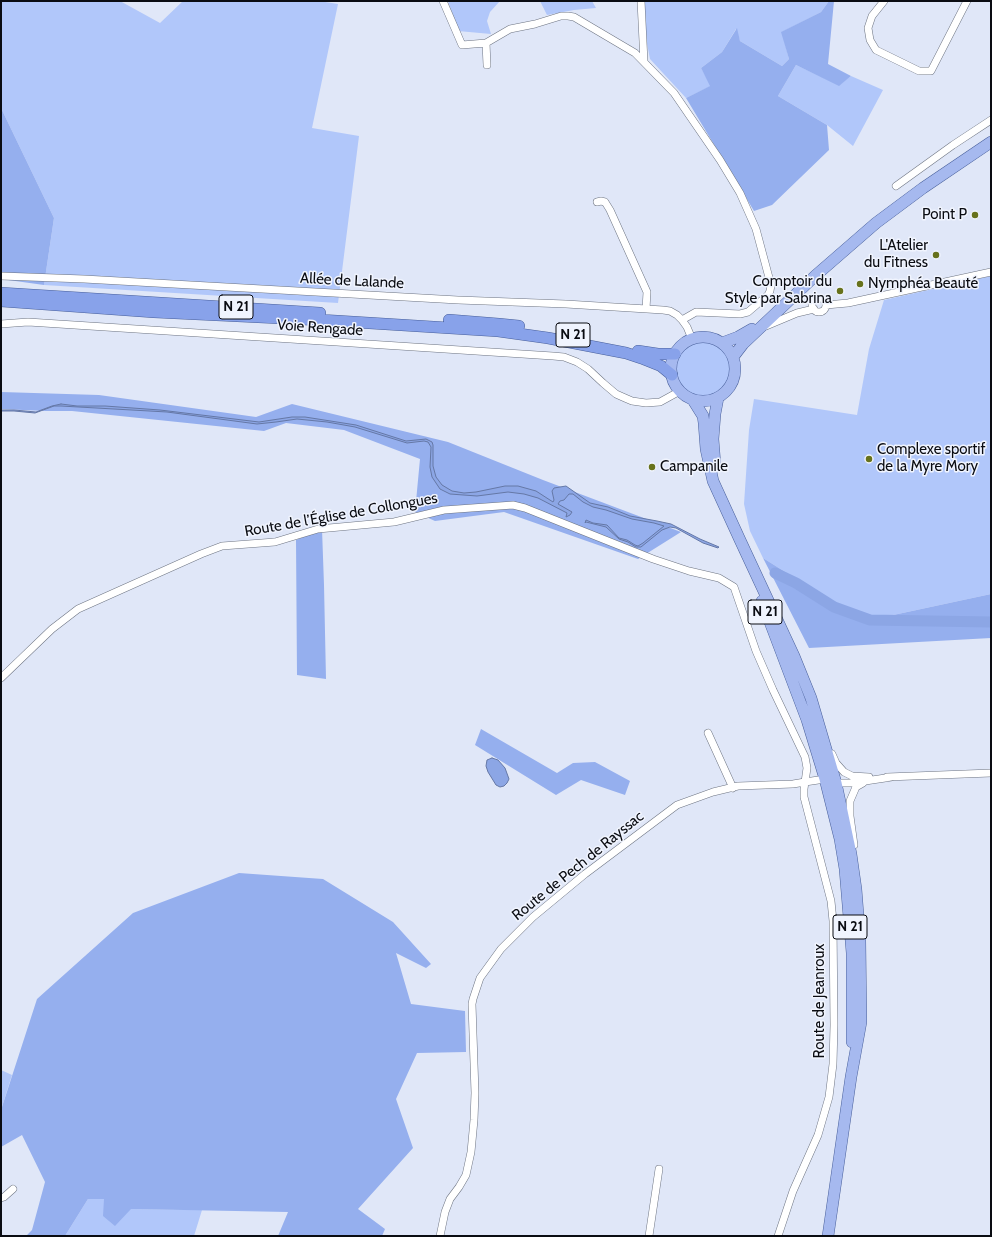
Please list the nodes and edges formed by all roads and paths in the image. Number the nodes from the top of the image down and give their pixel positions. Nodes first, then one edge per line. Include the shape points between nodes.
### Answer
1 (443, 1) edge
2 (641, 1) edge
3 (884, 1) edge
4 (967, 1) edge
5 (486, 43) junction
6 (644, 62) junction
7 (487, 65) dead end
8 (991, 120) edge
9 (991, 142) edge
10 (896, 186) dead end
11 (598, 202) dead end
12 (991, 272) edge
13 (1, 276) edge
14 (1, 293) edge
15 (1, 302) edge
16 (826, 305) junction
17 (646, 309) junction
18 (814, 309) junction
19 (770, 318) junction
20 (682, 320) junction
21 (1, 324) edge
22 (757, 331) junction
23 (692, 339) junction
24 (722, 343) junction
25 (675, 354) junction
26 (733, 357) junction
27 (672, 375) junction
28 (680, 391) junction
29 (718, 398) junction
30 (693, 400) junction
31 (724, 504) junction
32 (740, 540) junction
33 (734, 587) joint
34 (1, 678) edge
35 (708, 733) dead end
36 (823, 736) junction
37 (991, 773) edge
38 (892, 777) junction
39 (825, 779) junction
40 (805, 782) junction
41 (836, 783) junction
42 (733, 788) junction
43 (858, 910) junction
44 (851, 1077) junction
45 (659, 1169) dead end
46 (13, 1189) dead end
47 (1, 1198) edge
48 (440, 1236) edge
49 (649, 1236) edge
50 (778, 1236) edge
51 (828, 1236) edge

1 - 5 street via 462,45
2 - 6 street
3 - 4 street via 872,16 868,28 870,40 876,50 919,72 931,71
5 - 6 street via 510,29 568,16 574,17 635,53
5 - 7 street
6 - 20 street via 674,93 740,193 756,229 771,285 768,296 748,312 696,312
8 - 10 street
9 - 19 main road via 876,223
11 - 17 street via 605,202 610,210 647,292
12 - 16 street via 848,303
13 - 17 street, Allée de Lalande
14 - 25 highway, N 21 via 499,324 553,331 648,353
15 - 27 highway, N 21 via 498,331 626,353 661,366
16 - 18 street via 821,312
16 - 18 street via 824,299 818,298 812,304
17 - 20 street, Allée de Lalande via 670,311
18 - 22 street via 797,313
19 - 22 main road
19 - 24 main road via 738,337
20 - 23 street
21 - 28 street, Voie Rengade via 28,322 564,357 588,369 616,394 625,398 653,403
22 - 26 main road
23 - 24 main road via 706,337
23 - 25 main road
24 - 26 main road
25 - 27 main road
26 - 29 main road via 735,374 732,384
27 - 28 main road
28 - 30 main road
29 - 30 main road via 710,401
29 - 31 main road, N 21 via 714,414 713,445
30 - 31 main road, N 21 via 703,416 709,465 713,481
31 - 32 main road, N 21
32 - 36 main road, N 21 via 794,656
32 - 39 main road, N 21 via 807,720
33 - 34 street, Route de l’Église de Collongues via 718,578 654,559 525,508 513,505 444,510 394,522 318,529 275,542 222,546 78,609 52,629
33 - 40 street, Route de Jeanroux via 756,652 805,757
35 - 42 street
36 - 38 street via 836,763 844,772 852,776
36 - 41 main road, N 21
37 - 38 street
38 - 41 street
38 - 43 street via 860,784 850,800 860,895
39 - 40 street
39 - 41 street
39 - 44 main road, N 21 via 845,869 852,953
40 - 42 street, Route de Pech de Rayssac
40 - 50 street, Route de Jeanroux via 804,797 833,921 833,1064 829,1097 818,1135 793,1191
41 - 43 main road, N 21 via 851,854
42 - 48 street, Route de Pech de Rayssac via 677,805 585,874 533,917 512,937 485,970 476,986 472,1004 475,1093 471,1152 466,1175 450,1199 445,1212
43 - 44 main road, N 21 via 861,1022
44 - 51 main road, N 21
45 - 49 street
46 - 47 street

